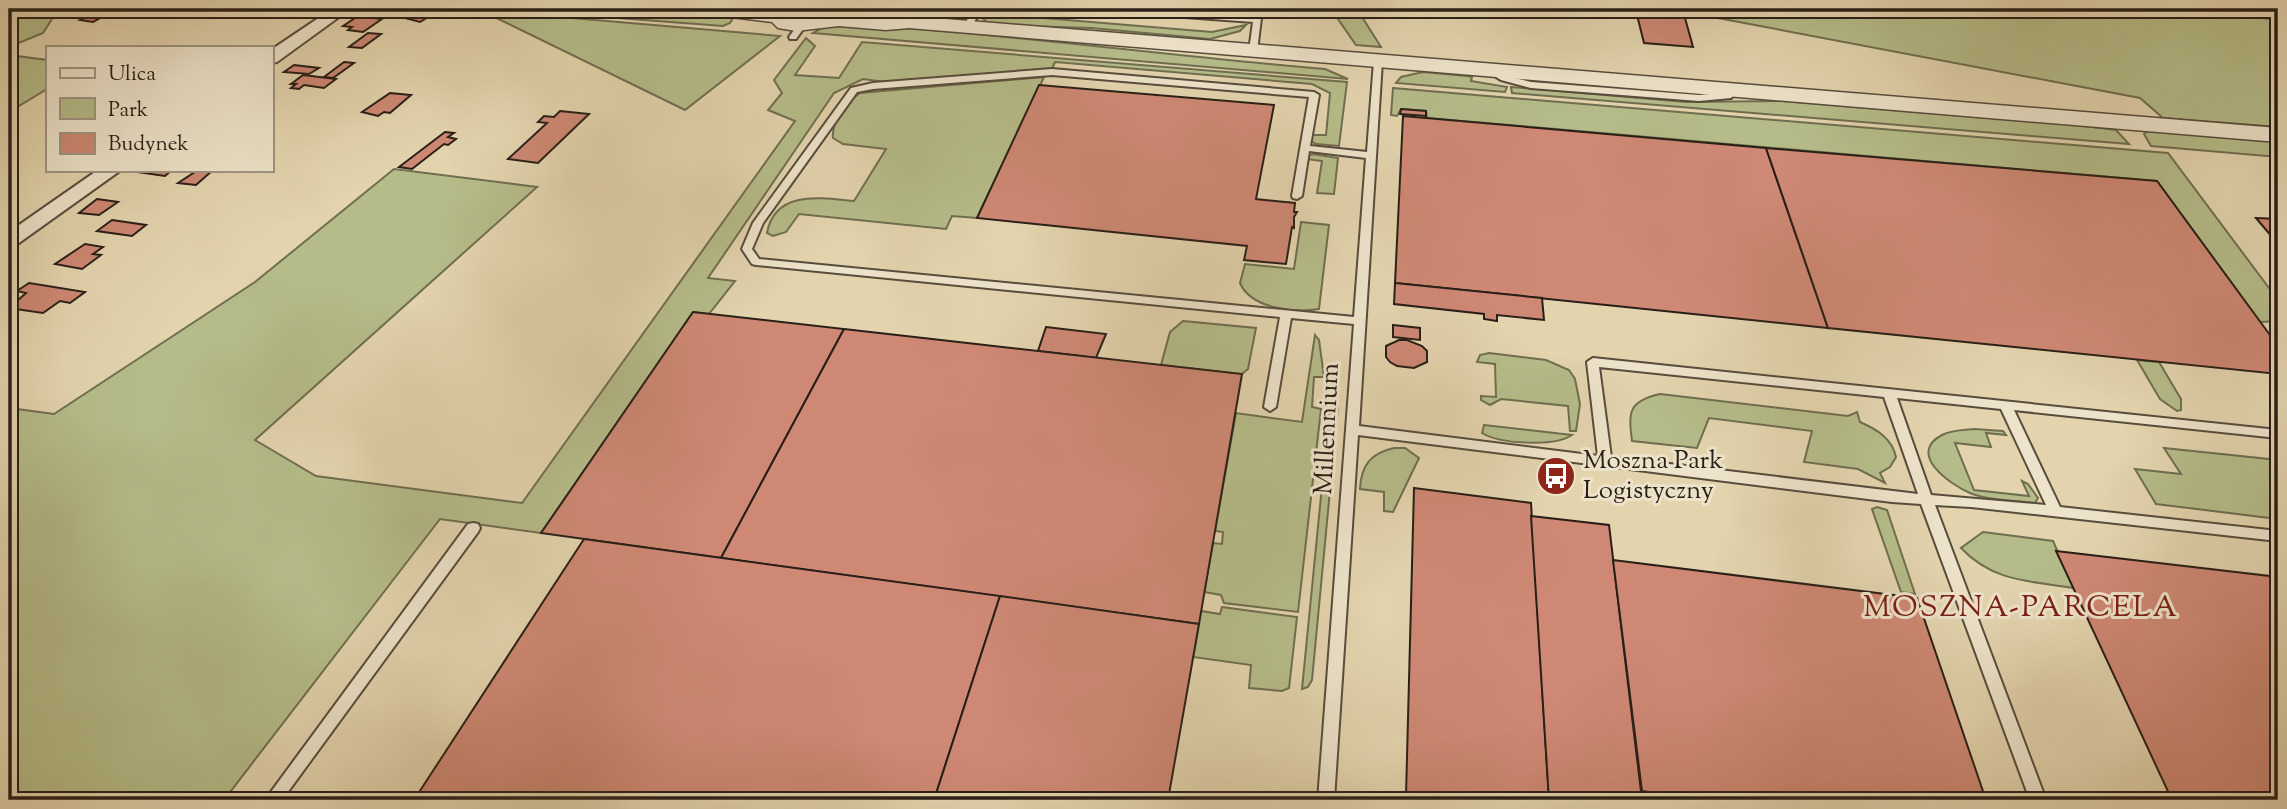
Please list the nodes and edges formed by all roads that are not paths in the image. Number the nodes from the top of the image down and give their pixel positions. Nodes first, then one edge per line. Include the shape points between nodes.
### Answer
1 (342, 9) edge
2 (714, 9) edge
3 (979, 9) edge
4 (1102, 9) edge
5 (779, 13) edge
6 (835, 13) edge
7 (966, 27) junction
8 (1254, 51) junction
9 (273, 57) edge
10 (1378, 61) junction
11 (2278, 135) edge
12 (1305, 148) junction
13 (1370, 155) junction
14 (108, 172) edge
15 (1297, 196) dead end
16 (9, 241) edge
17 (1286, 314) junction
18 (1358, 321) junction
19 (1889, 394) junction
20 (2005, 405) junction
21 (1270, 407) dead end
22 (1354, 430) junction
23 (2278, 434) edge
24 (1605, 461) junction
25 (1926, 499) junction
26 (2055, 512) junction
27 (473, 528) dead end
28 (2278, 536) edge
29 (273, 800) edge
30 (1326, 800) edge
31 (2038, 800) edge

1 - 9 street
2 - 5 street
3 - 7 lane
4 - 8 lane via 1258,20
5 - 6 street via 798,31
6 - 7 street
7 - 8 street
8 - 10 street
10 - 11 street
10 - 13 lane, Millennium
12 - 13 lane
12 - 15 lane
12 - 17 lane via 1314,95 1052,72 854,90 758,223 747,249 756,262
13 - 18 lane, Millennium
14 - 16 street
17 - 18 lane
17 - 21 lane
18 - 22 lane, Millennium
19 - 20 lane
19 - 24 lane via 1593,362
19 - 25 lane
20 - 23 lane
20 - 26 lane
22 - 24 lane
22 - 30 lane, Millennium
24 - 25 lane
25 - 26 lane
25 - 31 lane
26 - 28 lane
27 - 29 lane

